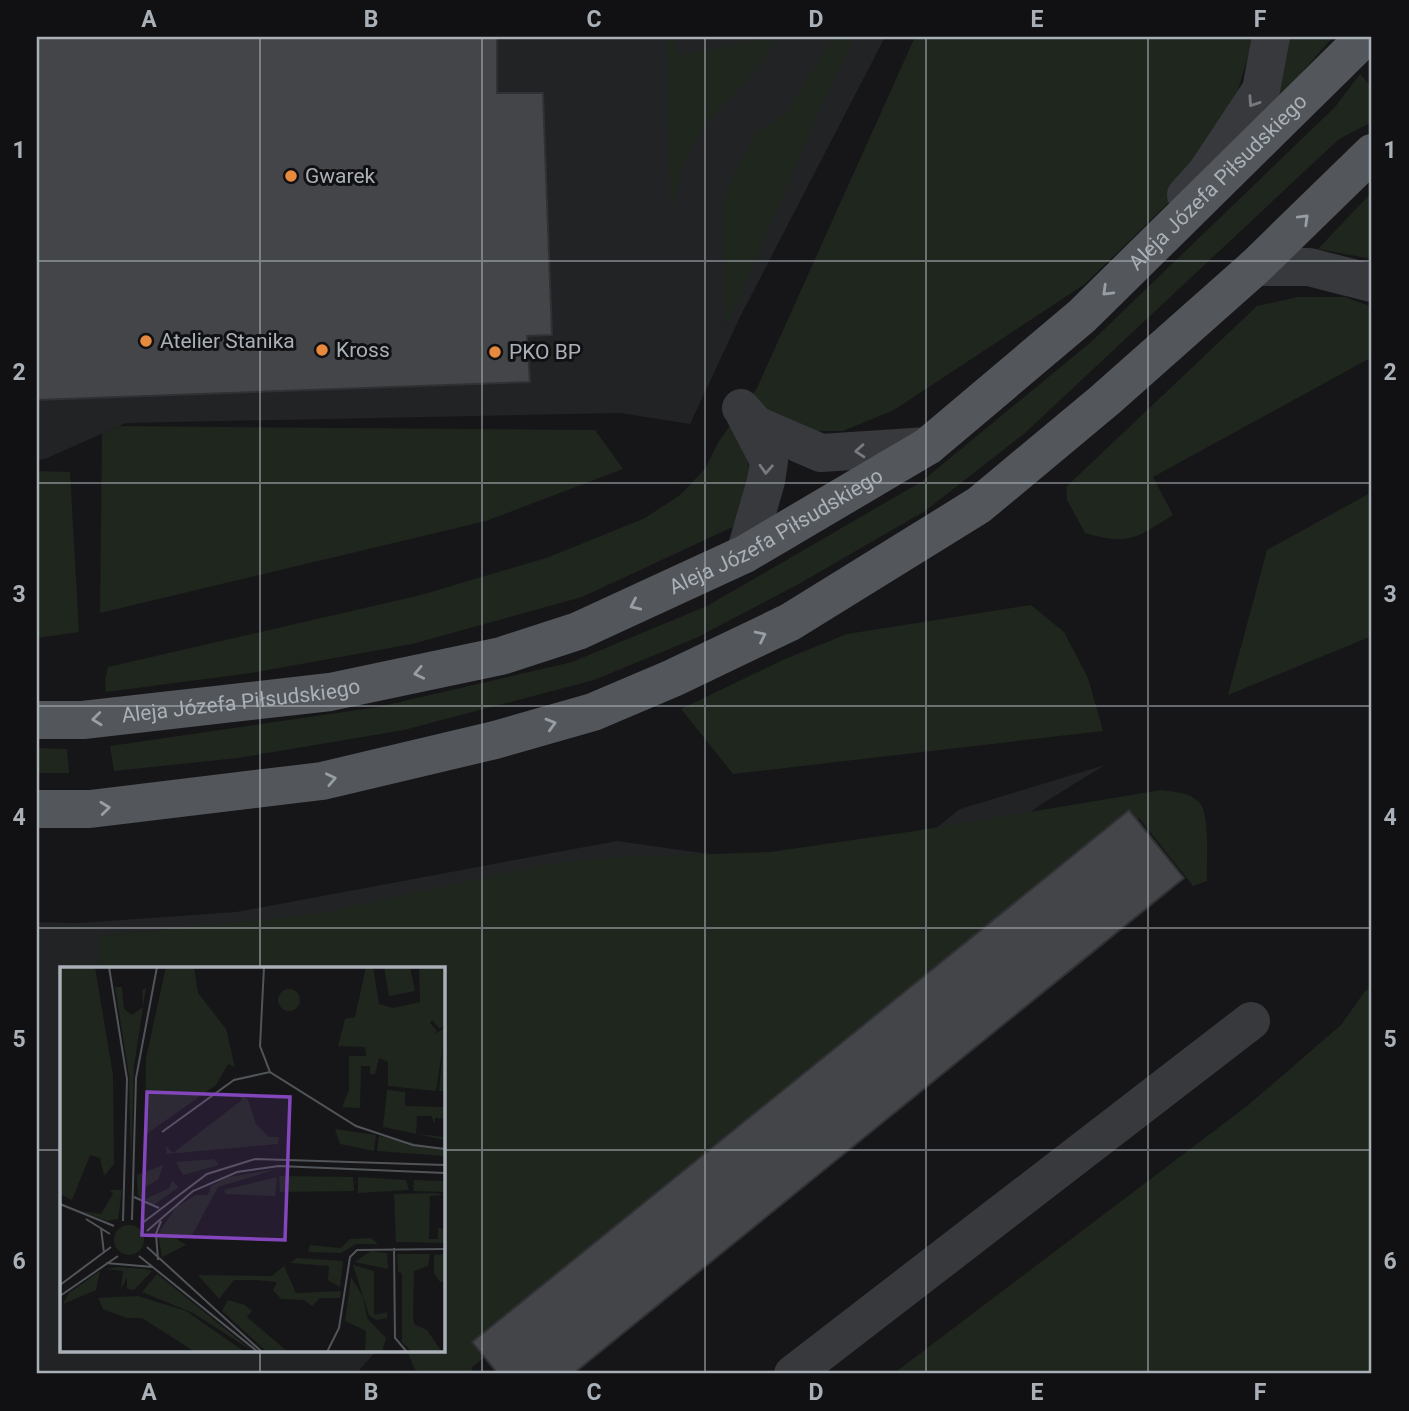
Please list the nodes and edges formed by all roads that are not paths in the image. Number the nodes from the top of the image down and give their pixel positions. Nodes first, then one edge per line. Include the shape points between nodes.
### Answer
1 (1271, 37) edge
2 (1365, 37) edge
3 (1372, 47) edge
4 (1372, 153) edge
5 (1135, 264) junction
6 (1255, 267) junction
7 (1372, 283) edge
8 (928, 446) junction
9 (745, 554) junction
10 (37, 720) edge
11 (37, 809) edge
12 (1251, 1021) dead end
13 (793, 1374) edge

1 -> 5 street via 1261,90 1206,173 1153,230
2 - 3 main road
2 - 5 main road, Aleja Józefa Piłsudskiego
6 -> 4 main road
5 -> 8 main road, Aleja Józefa Piłsudskiego via 1082,316
6 - 7 street via 1310,267
11 -> 6 main road via 90,809 322,781 593,712 673,678 790,622 979,505
8 - 9 main road, Aleja Józefa Piłsudskiego
8 -> 9 street via 821,453 756,425 741,408 769,461
9 -> 10 main road, Aleja Józefa Piłsudskiego via 578,631 501,656 330,692 83,720
12 - 13 street

